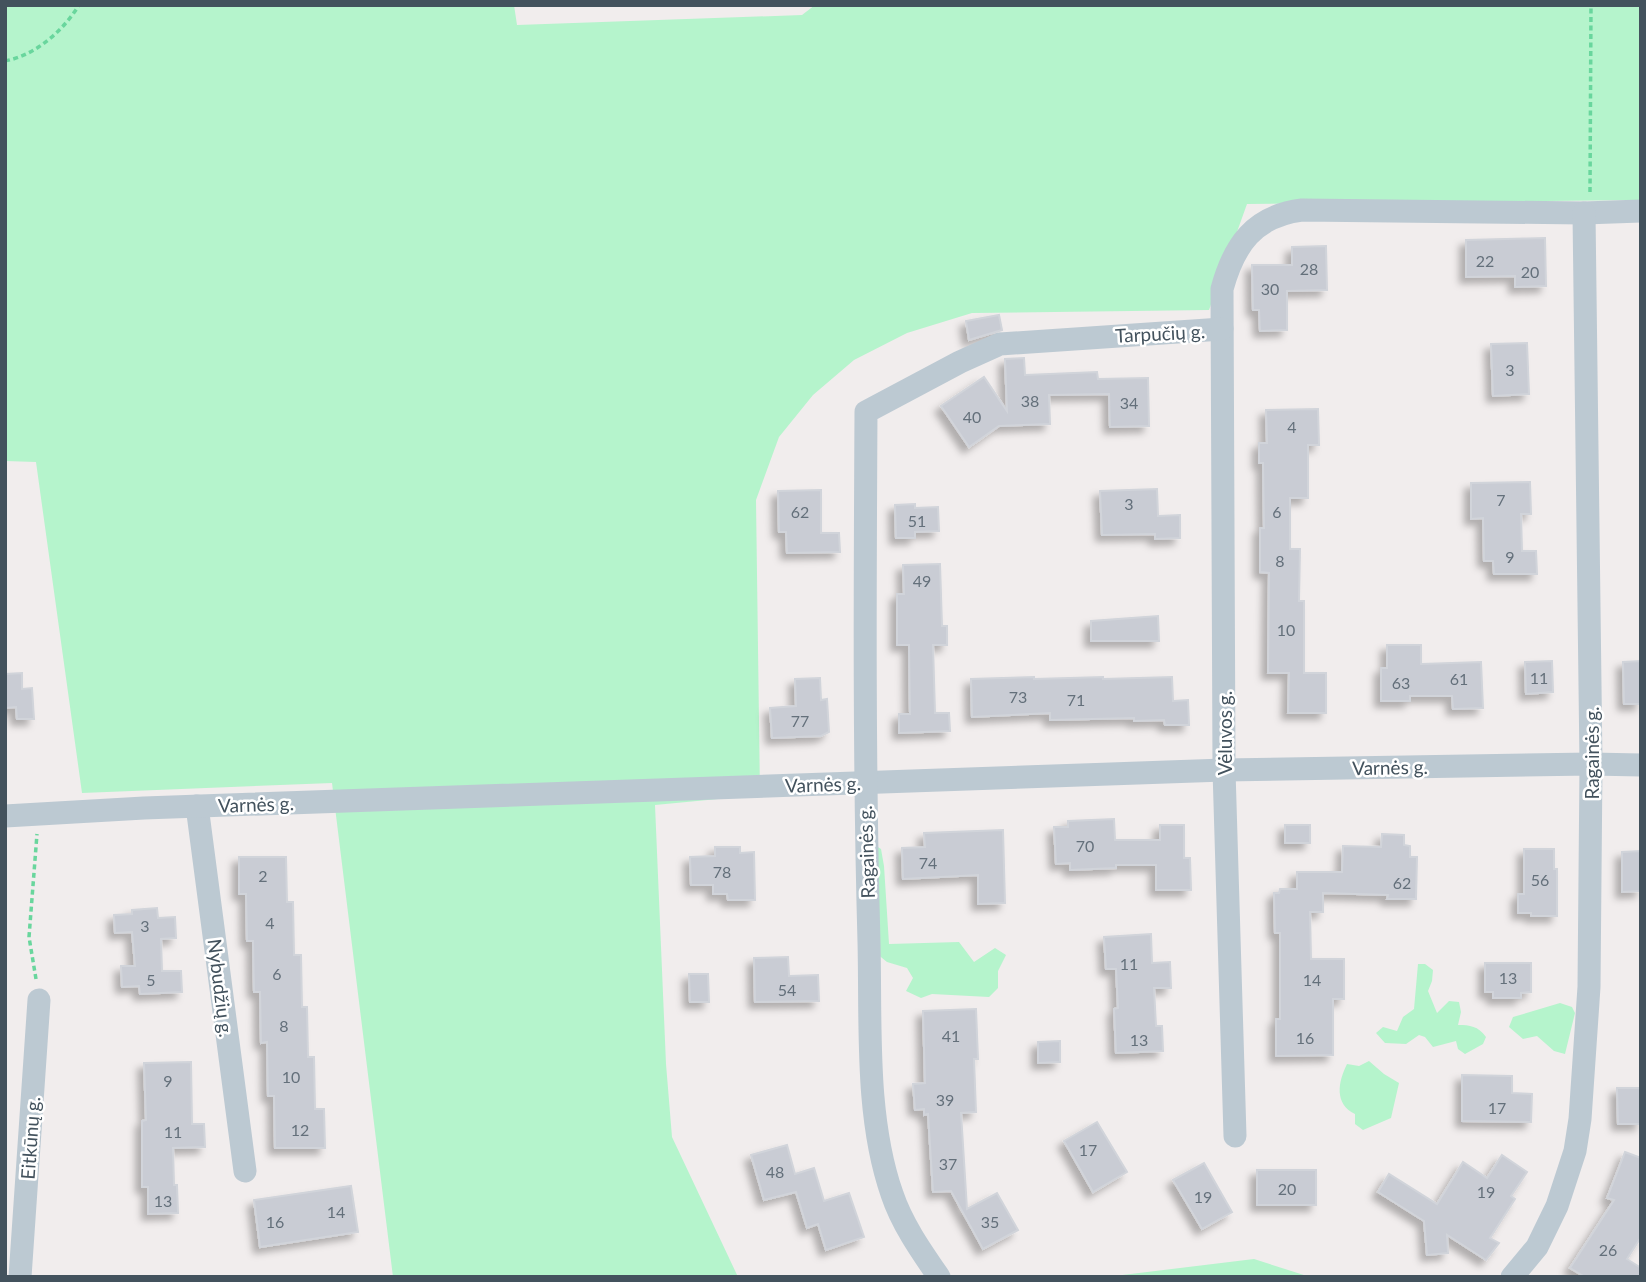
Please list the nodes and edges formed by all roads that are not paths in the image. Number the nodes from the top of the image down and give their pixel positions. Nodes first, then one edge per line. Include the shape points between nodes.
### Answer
1 (1641, 211) edge
2 (1584, 213) junction
3 (1222, 330) junction
4 (866, 412) joint
5 (1591, 764) junction
6 (1641, 765) edge
7 (1224, 770) junction
8 (864, 782) junction
9 (197, 806) junction
10 (5, 816) edge
11 (39, 1000) road end
12 (1235, 1136) dead end
13 (245, 1171) dead end
14 (20, 1277) edge
15 (939, 1277) edge
16 (1512, 1277) edge

1 - 2 street, Tarpučių g.
2 - 3 street, Tarpučių g. via 1285,212 1269,218 1241,242 1229,264 1222,289
2 - 5 street, Ragainės g.
3 - 4 street, Tarpučių g. via 1000,344
3 - 7 street, Vėluvos g.
4 - 8 street, Ragainės g.
5 - 6 street, Varnės g.
5 - 7 street, Varnės g.
5 - 16 street, Ragainės g. via 1589,987 1580,1119 1557,1206 1537,1247
7 - 8 street, Varnės g.
7 - 12 street, Vėluvos g.
8 - 9 street, Varnės g.
8 - 15 street, Ragainės g. via 873,1093 882,1157 892,1195 913,1239
9 - 10 street, Varnės g.
9 - 13 street, Nybudžių g.
11 - 14 street, Eitkūnų g.

